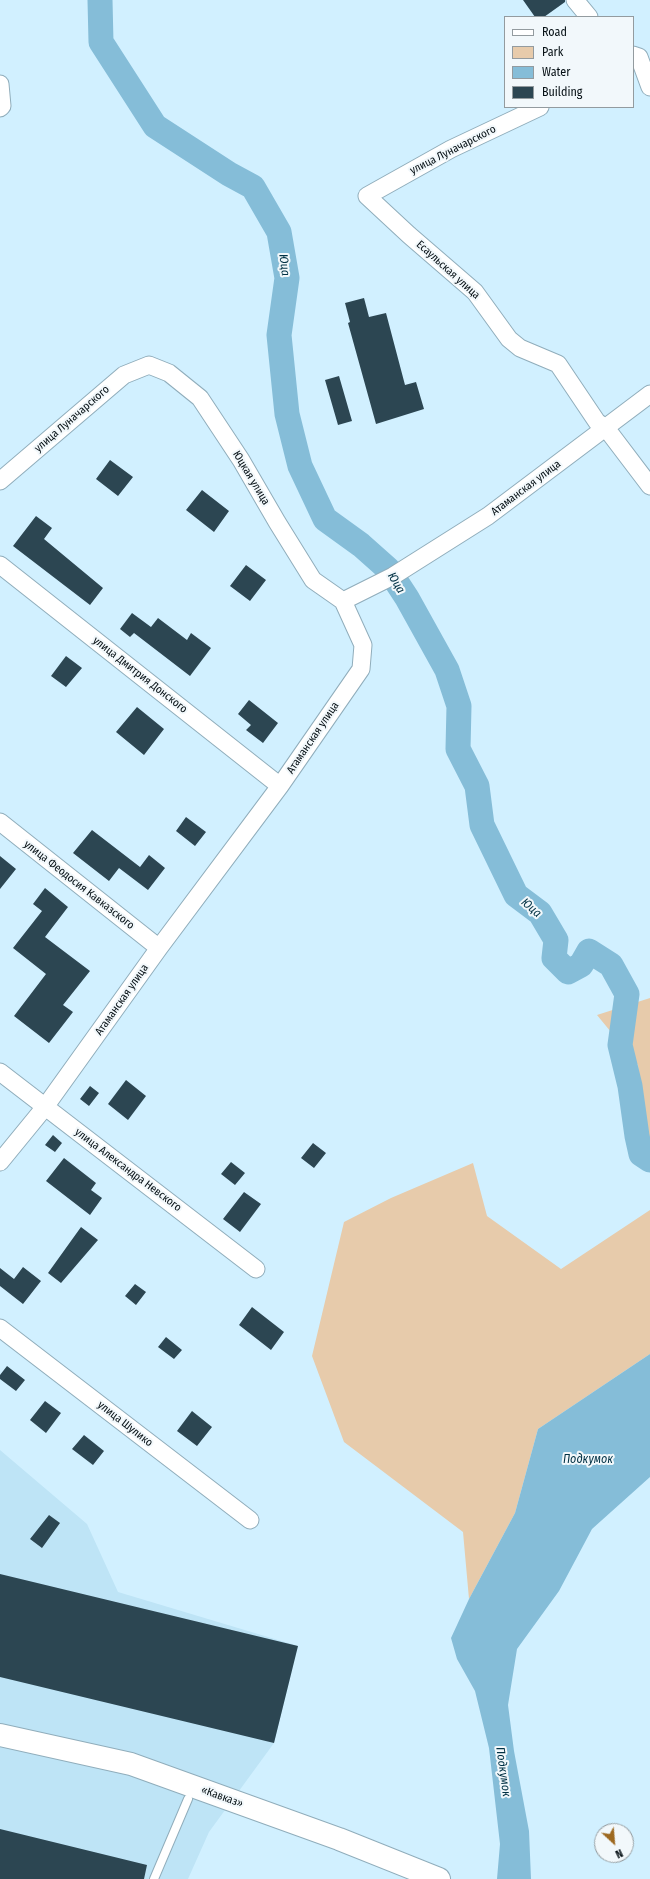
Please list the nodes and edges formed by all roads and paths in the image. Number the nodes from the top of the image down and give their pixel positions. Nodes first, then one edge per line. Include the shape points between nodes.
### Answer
1 (575, 0) edge
2 (587, 16) edge
3 (640, 55) edge
4 (0, 84) edge
5 (650, 87) edge
6 (0, 108) edge
7 (538, 108) edge
8 (367, 196) joint
9 (149, 365) joint
10 (650, 394) edge
11 (606, 428) junction
12 (0, 481) edge
13 (650, 486) edge
14 (0, 565) edge
15 (343, 601) junction
16 (280, 786) junction
17 (0, 822) edge
18 (159, 948) junction
19 (0, 1072) edge
20 (45, 1107) junction
21 (0, 1162) edge
22 (256, 1269) dead end
23 (0, 1328) edge
24 (250, 1520) dead end
25 (0, 1735) edge
26 (0, 1749) edge
27 (188, 1799) junction
28 (154, 1879) edge
29 (400, 1879) edge
30 (439, 1879) edge

1 - 2 street
3 - 5 street
4 - 6 street
7 - 8 street, улица Луначарского via 451,149
8 - 11 street, Есаульская улица via 475,292 509,339 520,348 558,364 597,422
9 - 12 street, улица Луначарского via 124,375
9 - 15 street, Юцкая улица via 169,373 200,398 241,460 313,580
10 - 11 street, Атаманская улица
11 - 13 street, Есаульская улица
11 - 15 street, Атаманская улица via 488,516 393,576
14 - 16 street, улица Дмитрия Донского
15 - 16 street, Атаманская улица via 363,645 361,668
16 - 18 street, Атаманская улица
17 - 18 street, улица Феодосия Кавказского
18 - 20 street, Атаманская улица
19 - 20 street, улица Александра Невского
20 - 21 street, Атаманская улица
20 - 22 street, улица Александра Невского
23 - 24 street, улица Шулико
25 - 30 main road, «Кавказ» via 131,1764 339,1839
26 - 27 main road, «Кавказ» via 128,1779
27 - 28 lane
27 - 29 main road, «Кавказ»

